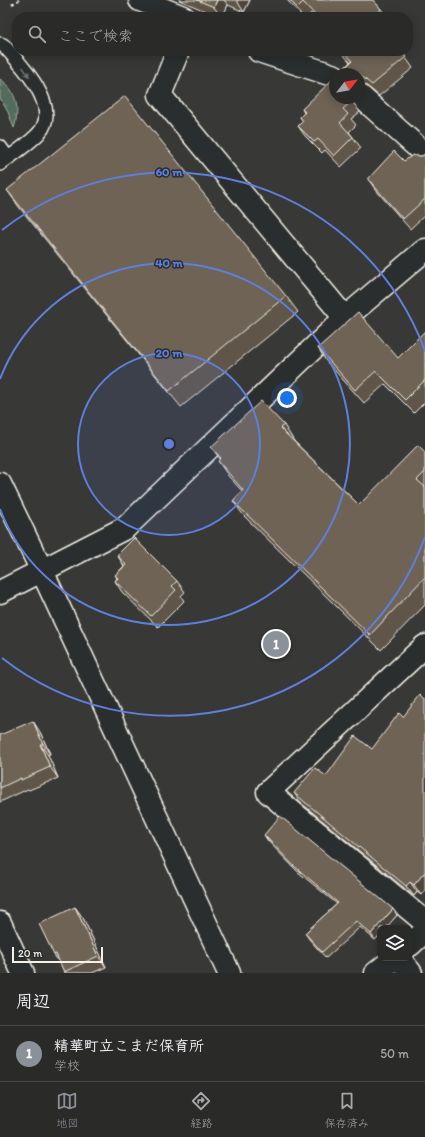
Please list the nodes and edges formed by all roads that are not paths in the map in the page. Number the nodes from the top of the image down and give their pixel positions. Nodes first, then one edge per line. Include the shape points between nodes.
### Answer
1 (140, 0) edge
2 (170, 12) edge
3 (0, 44) edge
4 (12, 54) edge
5 (14, 56) edge
6 (176, 56) edge
7 (275, 56) edge
8 (329, 74) edge
9 (365, 100) edge
10 (0, 147) edge
11 (425, 154) edge
12 (4, 161) edge
13 (425, 250) edge
14 (346, 318) junction
15 (0, 484) edge
16 (42, 571) junction
17 (0, 592) edge
18 (425, 646) edge
19 (425, 922) edge
20 (425, 931) edge
21 (2, 932) edge
22 (413, 942) edge
23 (391, 961) edge
24 (401, 961) edge
25 (23, 973) edge
26 (229, 973) edge
27 (376, 973) edge
28 (411, 973) edge

1 - 2 street
3 -> 4 lane
5 -> 12 lane via 42,96 46,111 44,126 39,133
6 - 14 street via 160,95
7 - 8 street
9 - 11 street
10 - 12 lane
13 - 14 street
14 - 16 street via 136,520
15 - 16 street
16 - 17 street
16 - 26 street
18 - 19 street via 268,792
20 - 22 street
21 - 25 street
23 - 27 street
24 - 28 street

